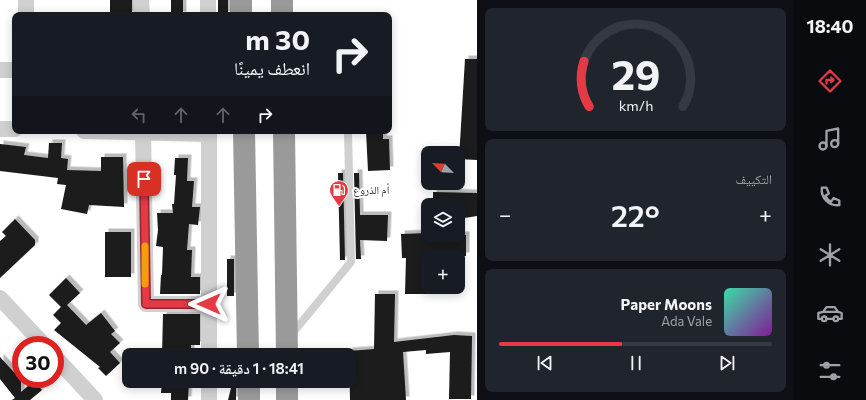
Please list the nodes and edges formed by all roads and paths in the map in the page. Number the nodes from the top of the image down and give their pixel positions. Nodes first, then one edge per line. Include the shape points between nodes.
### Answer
1 (26, 0) edge
2 (141, 0) edge
3 (208, 0) edge
4 (241, 0) edge
5 (282, 0) edge
6 (26, 12) edge
7 (142, 12) edge
8 (208, 12) edge
9 (241, 12) edge
10 (282, 12) edge
11 (0, 70) edge
12 (12, 70) edge
13 (0, 129) edge
14 (12, 130) edge
15 (143, 134) edge
16 (209, 134) edge
17 (244, 134) edge
18 (284, 134) edge
19 (348, 134) edge
20 (0, 298) edge
21 (209, 304) junction
22 (36, 336) edge
23 (209, 348) edge
24 (248, 348) edge
25 (287, 348) edge
26 (64, 367) edge
27 (209, 388) edge
28 (249, 388) edge
29 (287, 388) edge
30 (95, 400) edge
31 (209, 400) edge
32 (249, 400) edge
33 (287, 400) edge

1 - 6 street
2 - 7 street
3 - 8 street
4 - 9 highway
5 - 10 highway
11 - 12 street
13 - 14 street
15 - 21 street via 146,304
16 - 21 street
17 - 24 highway
18 - 25 highway
19 - 25 lane via 351,262
20 - 22 street
21 - 23 street
26 - 30 street
27 - 31 street
28 - 32 highway
29 - 33 highway

